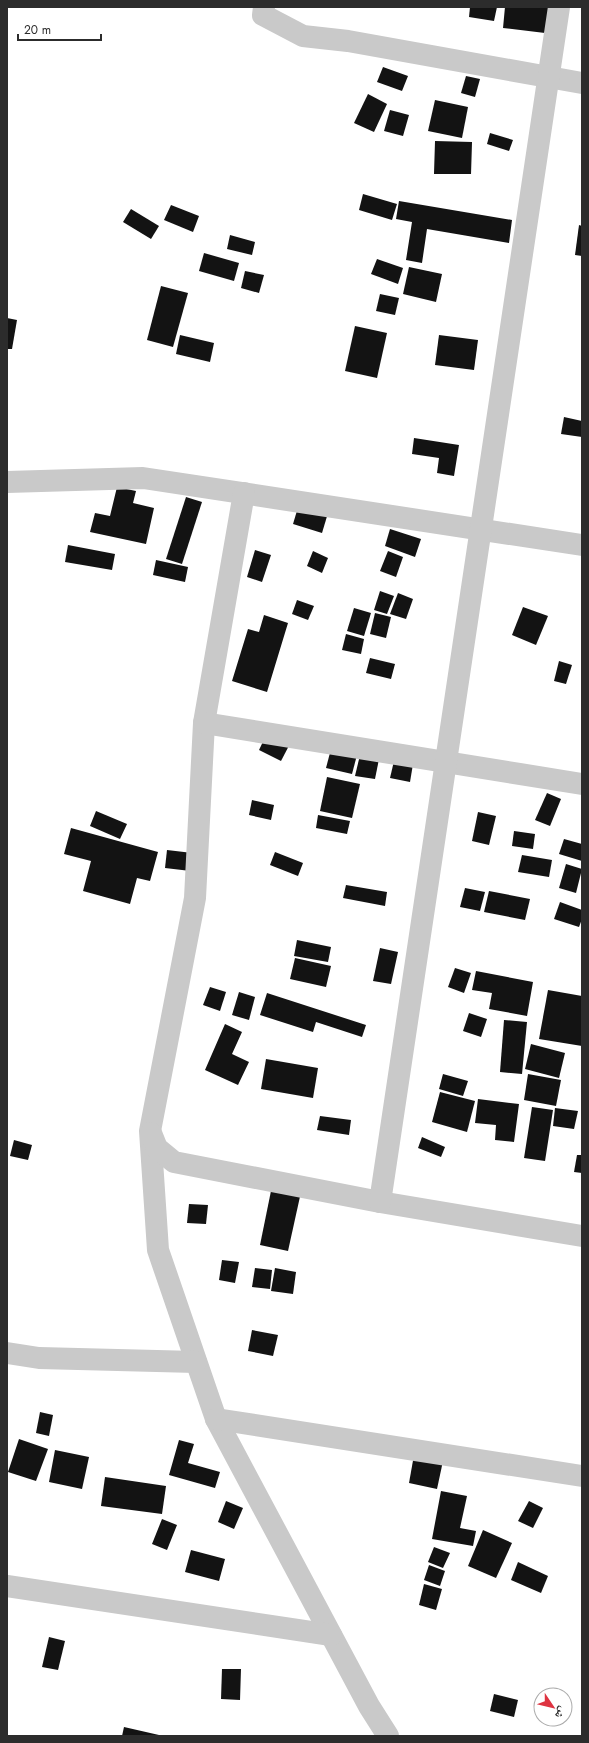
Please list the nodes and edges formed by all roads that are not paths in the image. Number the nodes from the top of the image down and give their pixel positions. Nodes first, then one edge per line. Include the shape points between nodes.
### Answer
1 (264, 7) edge
2 (559, 7) edge
3 (548, 77) junction
4 (582, 83) edge
5 (7, 482) edge
6 (244, 493) junction
7 (481, 529) junction
8 (582, 545) edge
9 (204, 723) junction
10 (445, 762) junction
11 (582, 784) edge
12 (150, 1130) junction
13 (380, 1202) junction
14 (582, 1236) edge
15 (7, 1353) edge
16 (196, 1362) junction
17 (216, 1419) junction
18 (582, 1476) edge
19 (7, 1587) edge
20 (331, 1635) junction
21 (388, 1736) edge

1 - 3 street via 264,16 303,36 348,41
2 - 3 street
3 - 4 street
3 - 7 street
5 - 6 street via 143,478
6 - 7 street
6 - 9 street
7 - 8 street
7 - 10 street
9 - 10 street
9 - 12 street via 195,898
10 - 11 street
10 - 13 street
12 - 13 street via 157,1148 174,1162
12 - 16 street via 158,1250
13 - 14 street
15 - 16 street via 39,1358
16 - 17 street
17 - 18 street
17 - 20 street
19 - 20 street
20 - 21 street

